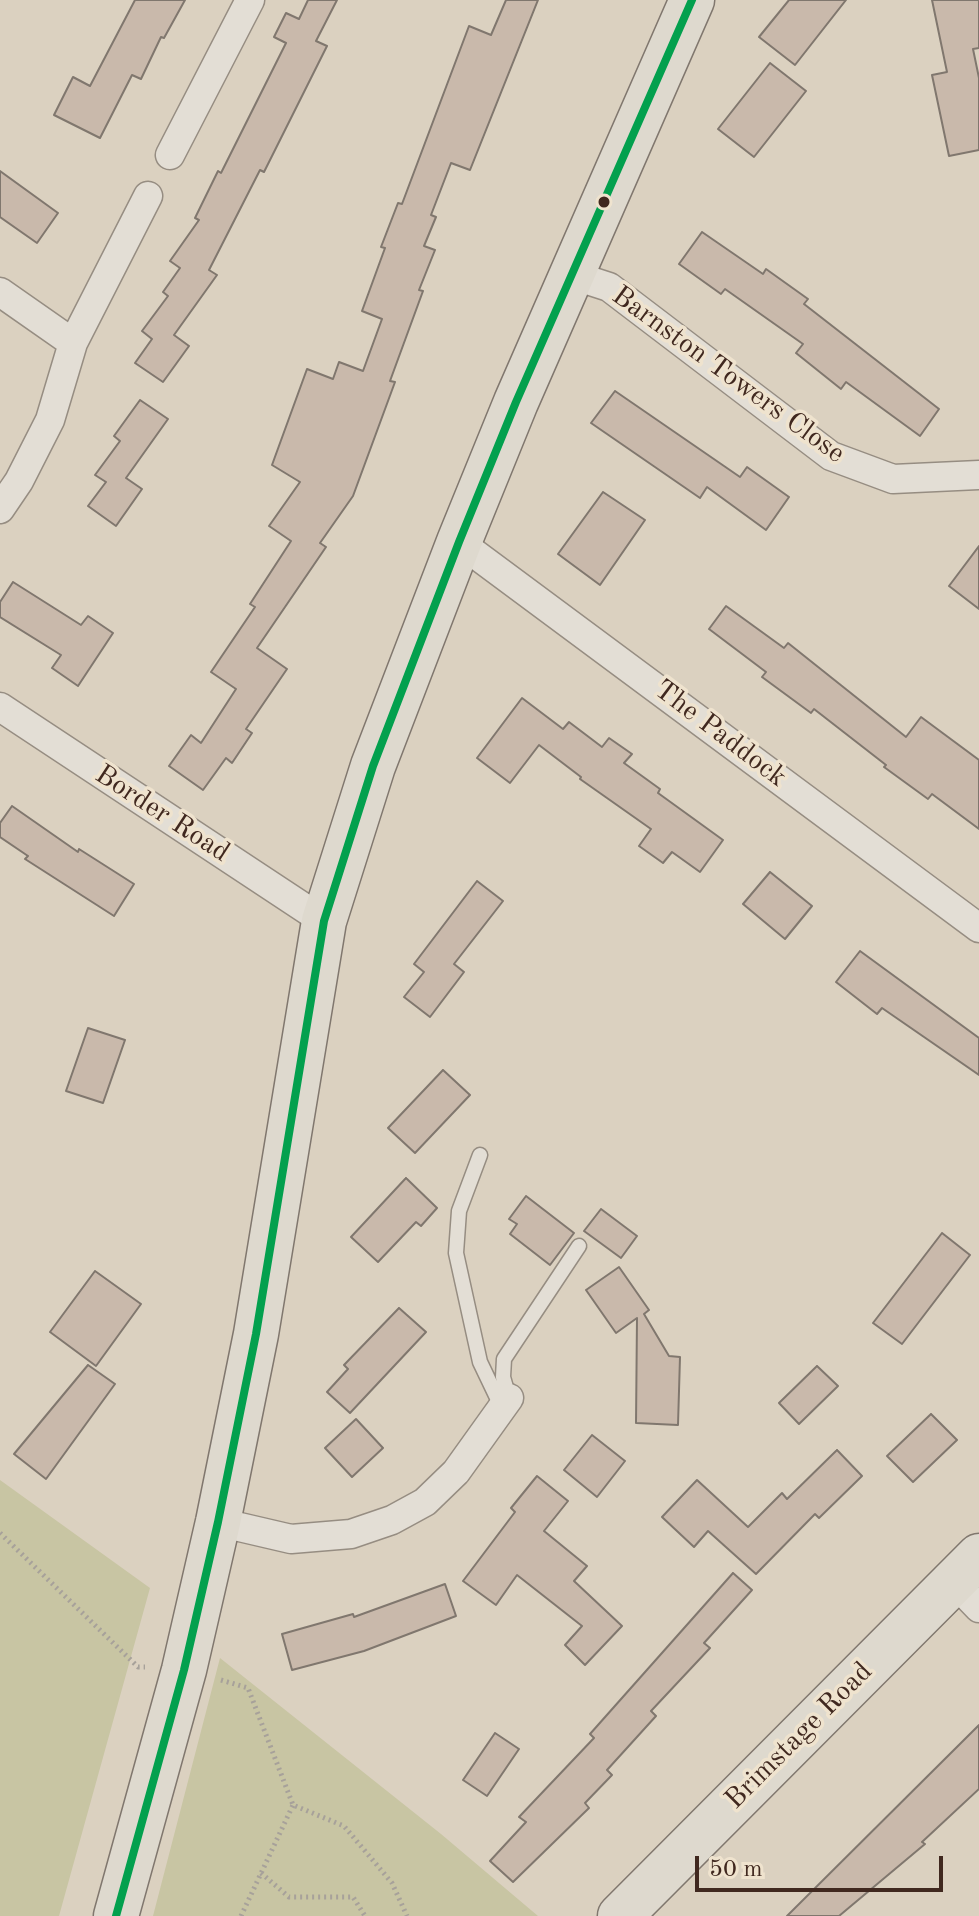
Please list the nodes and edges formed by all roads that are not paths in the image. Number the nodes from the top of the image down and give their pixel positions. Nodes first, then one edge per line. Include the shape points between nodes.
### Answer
1 (250, 0) edge
2 (692, 0) edge
3 (170, 155) dead end
4 (148, 196) dead end
5 (572, 275) junction
6 (0, 292) edge
7 (73, 343) junction
8 (979, 475) edge
9 (0, 509) edge
10 (459, 542) junction
11 (0, 707) edge
12 (324, 921) junction
13 (979, 928) edge
14 (480, 1155) dead end
15 (579, 1246) dead end
16 (506, 1403) junction
17 (218, 1522) junction
18 (970, 1582) edge
19 (116, 1916) edge
20 (620, 1916) edge

1 - 3 street
2 - 5 main road
4 - 7 street
5 - 8 street, Barnston Towers Close via 609,287 831,456 893,479
5 - 10 main road
6 - 7 street
7 - 9 street via 50,420
10 - 12 main road via 373,766
10 - 13 street, The Paddock
11 - 12 street, Border Road
12 - 17 main road via 256,1334
14 - 16 lane via 459,1211 456,1253 480,1362
15 - 16 lane via 504,1359
16 - 17 street via 456,1472 425,1502 392,1520 351,1534 291,1539
17 - 19 main road via 184,1670
18 - 20 main road, Brimstage Road

